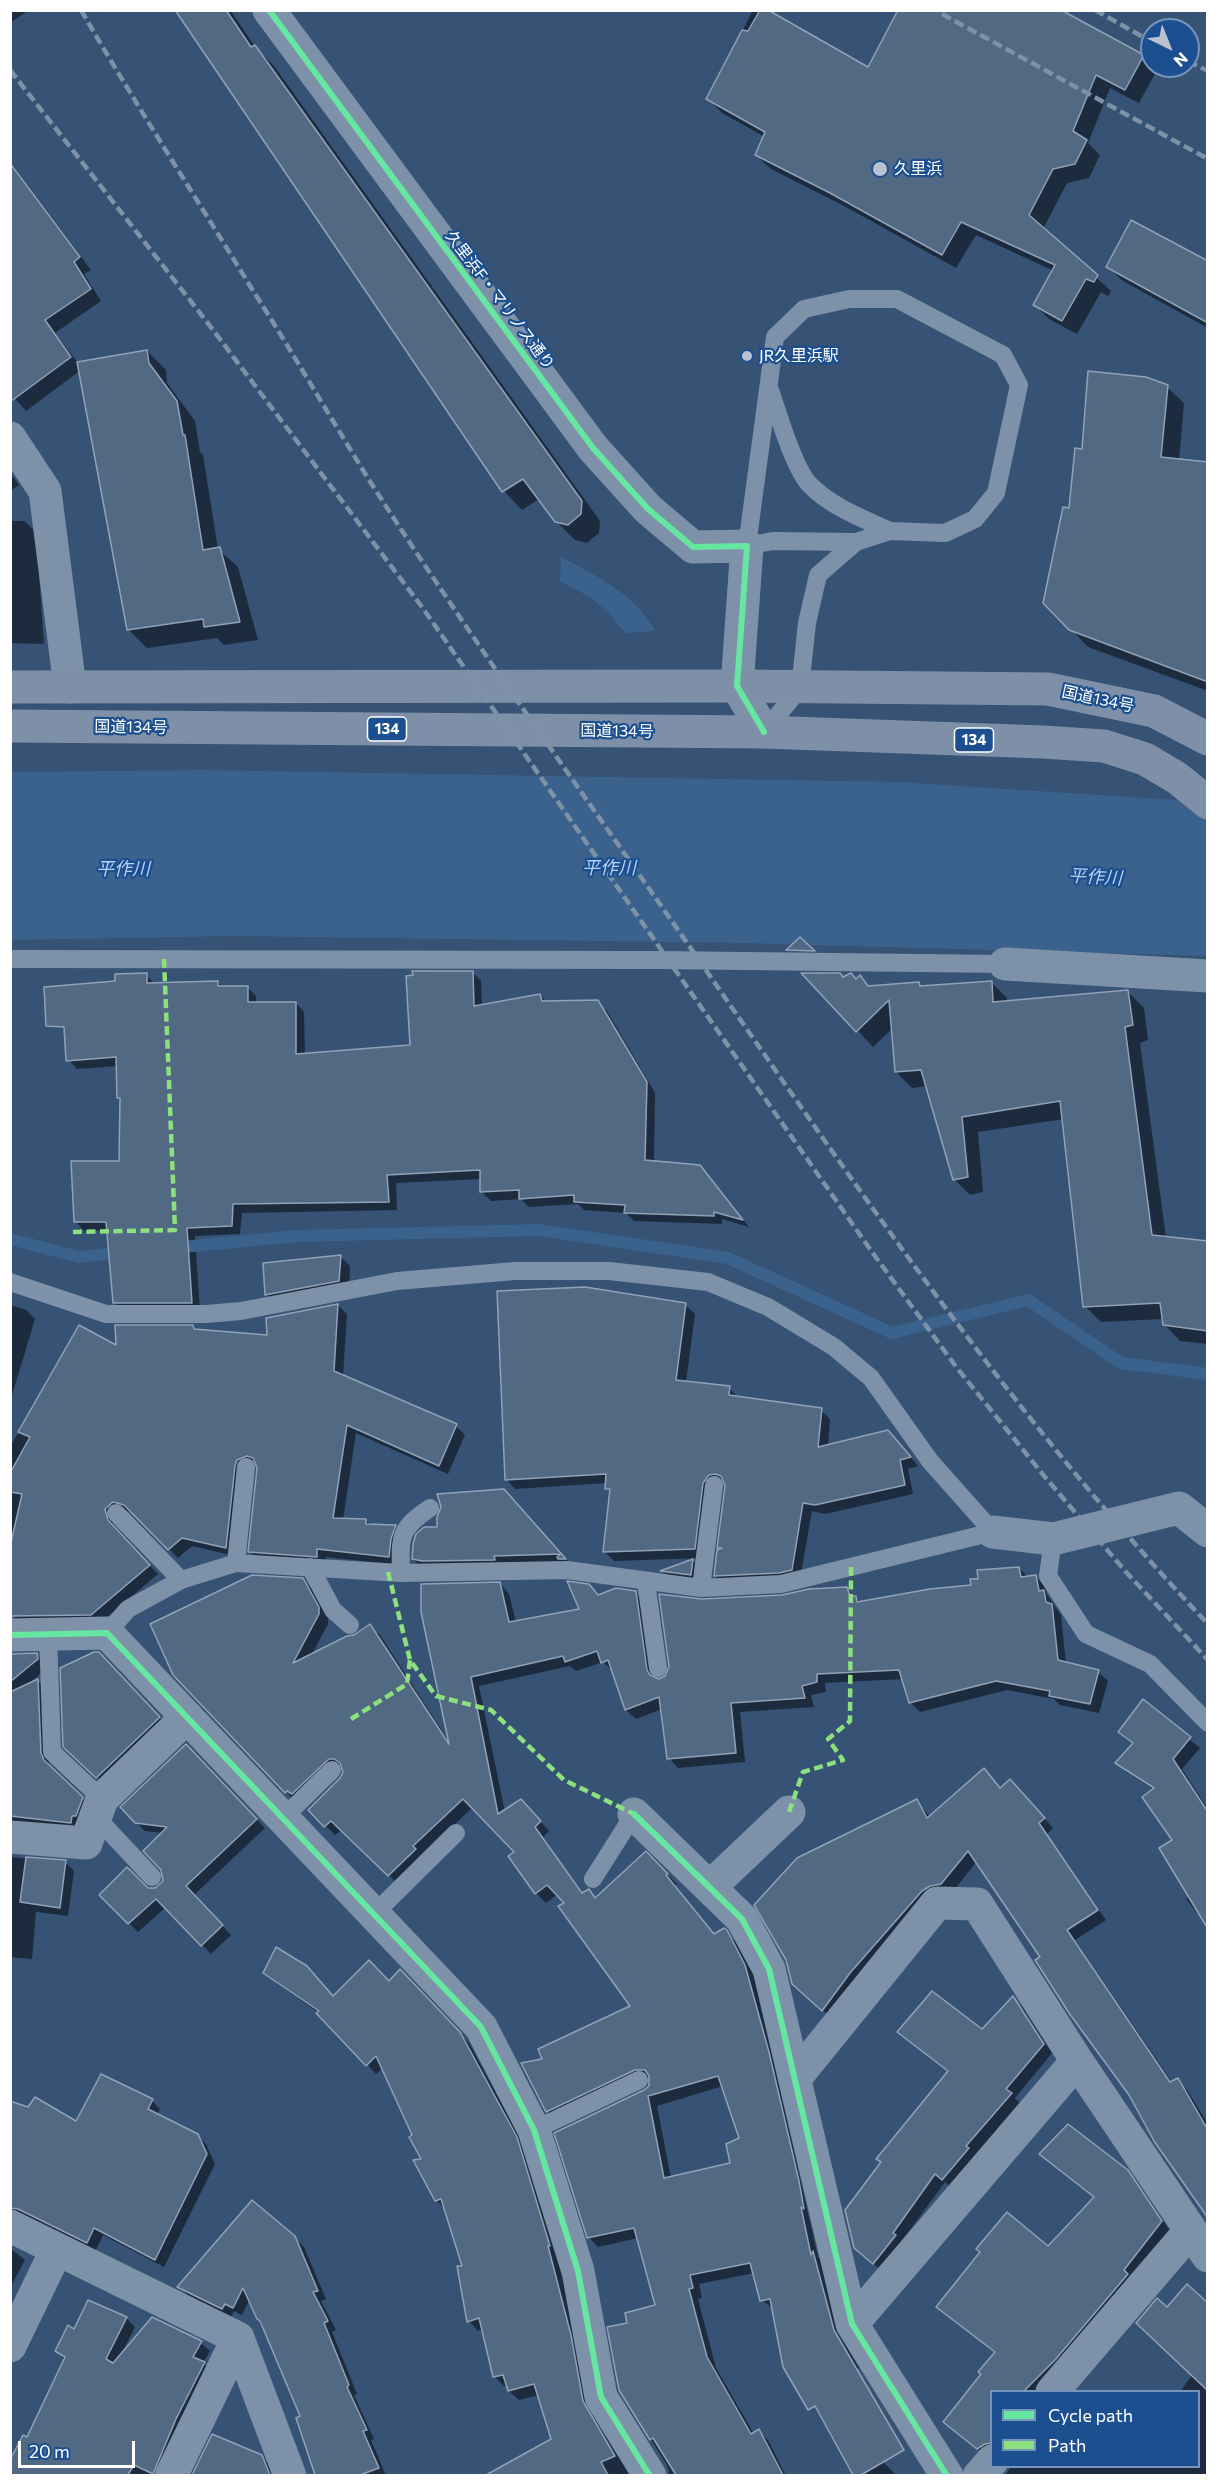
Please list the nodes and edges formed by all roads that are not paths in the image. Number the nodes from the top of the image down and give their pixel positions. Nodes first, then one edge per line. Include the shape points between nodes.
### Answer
1 (268, 10) edge
2 (769, 385) junction
3 (10, 438) edge
4 (890, 531) junction
5 (856, 542) junction
6 (747, 546) junction
7 (736, 686) junction
8 (10, 687) edge
9 (70, 687) junction
10 (800, 688) junction
11 (10, 726) edge
12 (764, 732) junction
13 (1208, 738) edge
14 (1197, 791) edge
15 (10, 959) edge
16 (1005, 964) joint
17 (1208, 976) edge
18 (10, 1282) edge
19 (246, 1467) dead end
20 (714, 1485) dead end
21 (430, 1508) dead end
22 (116, 1513) dead end
23 (1208, 1531) edge
24 (993, 1532) junction
25 (1053, 1539) junction
26 (236, 1563) junction
27 (309, 1568) junction
28 (401, 1573) junction
29 (181, 1580) junction
30 (646, 1582) junction
31 (701, 1588) junction
32 (350, 1625) dead end
33 (107, 1633) junction
34 (48, 1634) junction
35 (10, 1635) edge
36 (658, 1668) dead end
37 (187, 1717) junction
38 (1208, 1723) edge
39 (332, 1770) dead end
40 (99, 1808) junction
41 (789, 1812) dead end
42 (634, 1814) joint
43 (283, 1818) junction
44 (456, 1833) dead end
45 (10, 1837) edge
46 (152, 1877) dead end
47 (592, 1879) dead end
48 (710, 1887) junction
49 (374, 1914) junction
50 (1077, 2061) junction
51 (796, 2077) junction
52 (639, 2080) dead end
53 (534, 2130) junction
54 (10, 2226) edge
55 (1198, 2243) edge
56 (57, 2249) junction
57 (852, 2324) junction
58 (238, 2338) junction
59 (10, 2346) edge
60 (1053, 2390) edge
61 (171, 2475) edge
62 (290, 2475) edge
63 (650, 2475) edge
64 (947, 2475) edge

1 - 6 street, 久里浜F・マリノス通り via 593,448 648,509 693,547
2 - 4 lane via 790,447 808,483 837,507
2 - 4 lane via 775,337 804,309 849,299 897,299 1003,355 1019,385 996,493 975,519 945,533
2 - 6 lane
3 - 9 street via 45,491
4 - 5 lane
5 - 6 lane via 773,541
5 - 10 lane via 818,575 807,623
6 - 7 street
7 - 9 highway, 国道134号
7 - 10 highway, 国道134号
7 - 12 street
8 - 9 highway, 国道134号
10 - 12 lane
10 - 13 highway, 国道134号 via 1048,688 1154,711
11 - 12 highway, 国道134号 / 134
12 - 14 highway, 国道134号 / 134 via 1104,747 1145,759
15 - 16 lane
16 - 17 street
18 - 24 lane via 106,1314 241,1311 397,1281 515,1271 609,1271 708,1282 768,1307 834,1347 871,1378 930,1461
19 - 26 lane
20 - 31 lane
21 - 28 lane via 410,1521 400,1542
22 - 29 lane
23 - 25 street via 1179,1508
24 - 25 street
24 - 31 lane via 781,1584
25 - 38 lane via 1048,1576 1086,1634 1150,1664
26 - 27 lane
26 - 29 lane
27 - 28 lane
27 - 32 lane via 333,1610
28 - 30 lane via 567,1570
29 - 33 lane via 128,1609
30 - 31 lane
30 - 36 lane
33 - 34 street
33 - 37 street
34 - 35 street
34 - 40 lane via 52,1752
37 - 40 street
37 - 43 street
39 - 43 lane
40 - 45 street via 86,1843
40 - 46 lane
41 - 48 street
42 - 47 lane
42 - 48 street
43 - 49 street
44 - 49 lane
48 - 51 street via 741,1919 769,1969
49 - 53 street via 481,2027
50 - 51 street via 977,1904 937,1903
50 - 55 street
50 - 57 street
51 - 57 street
52 - 53 lane
53 - 63 street via 578,2271 601,2397
54 - 56 street
55 - 60 street
56 - 58 street
56 - 59 street
57 - 64 street
58 - 61 street
58 - 62 street

